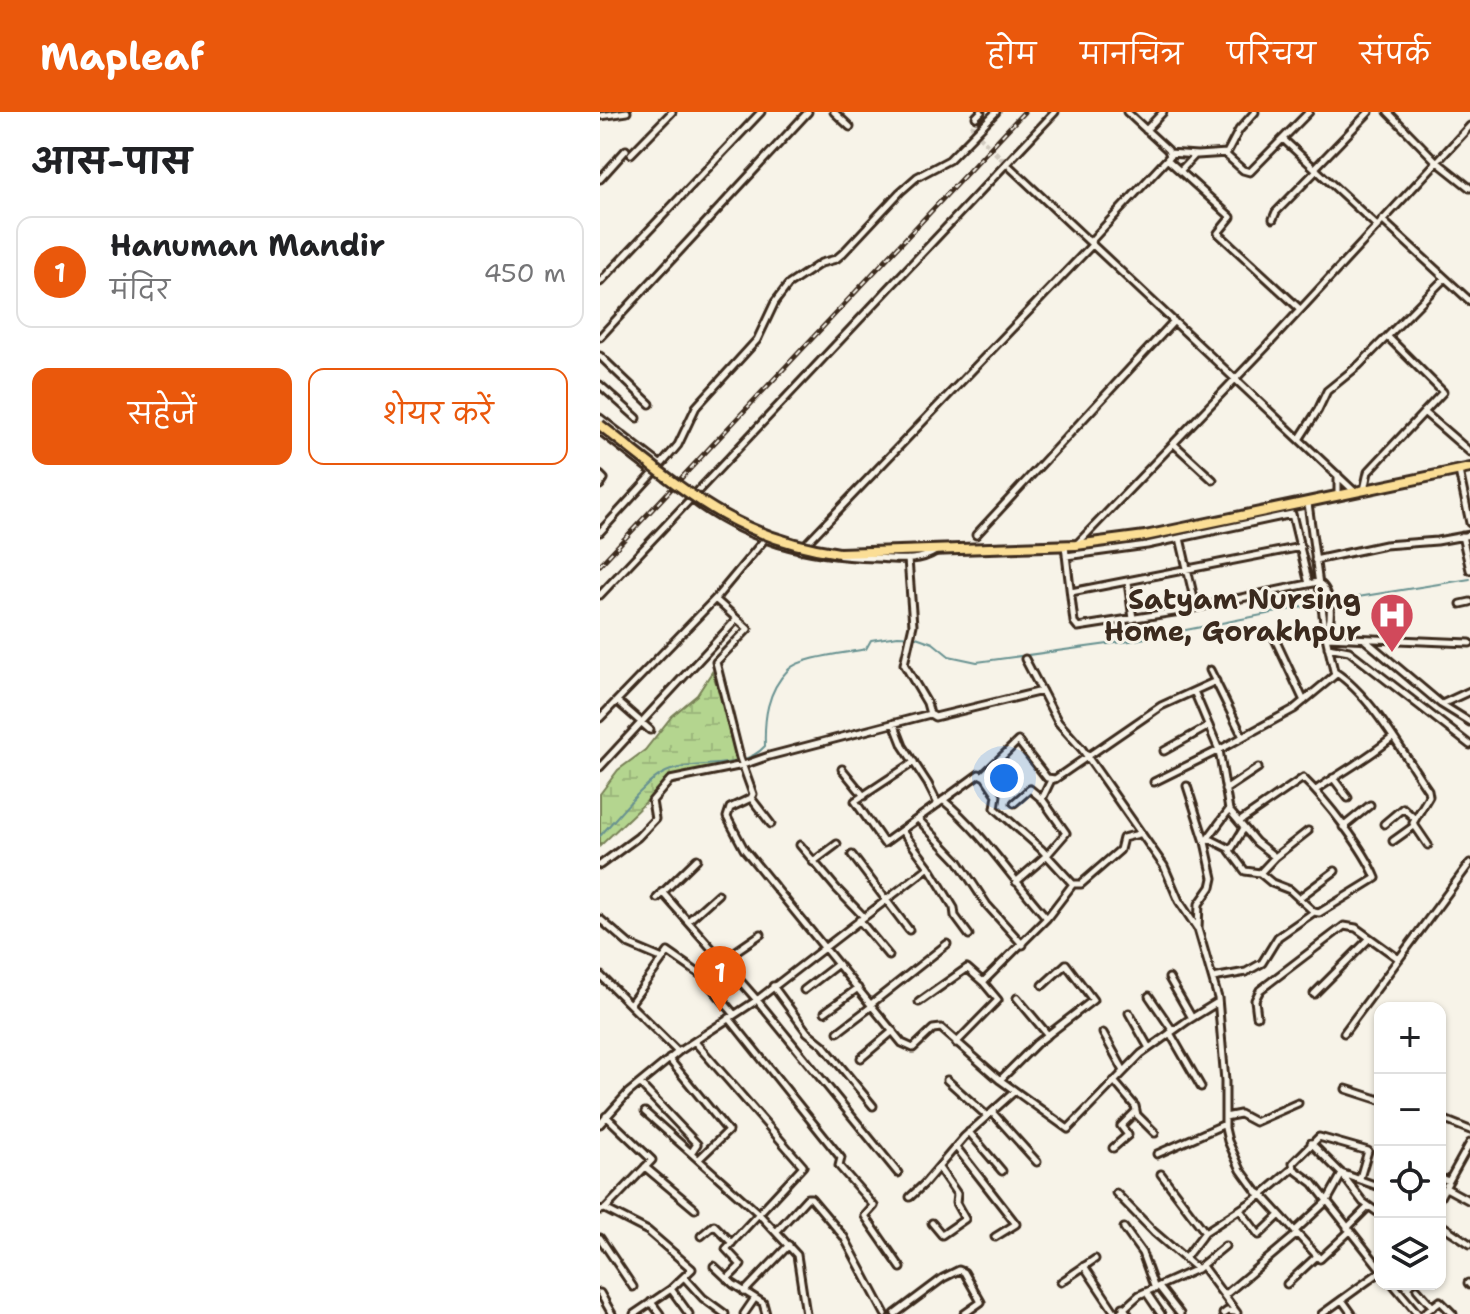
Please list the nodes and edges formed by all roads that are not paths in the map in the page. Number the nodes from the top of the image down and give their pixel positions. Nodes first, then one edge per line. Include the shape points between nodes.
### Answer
1 (627, 112) edge
2 (672, 112) edge
3 (761, 112) edge
4 (808, 112) edge
5 (996, 112) edge
6 (1055, 112) edge
7 (1127, 112) edge
8 (1163, 112) edge
9 (1255, 112) edge
10 (1309, 112) edge
11 (1369, 112) edge
12 (1388, 112) edge
13 (837, 113) edge
14 (600, 116) edge
15 (1470, 126) edge
16 (850, 127) dead end
17 (1146, 130) junction
18 (1283, 139) junction
19 (1225, 154) junction
20 (1194, 155) junction
21 (1169, 156) junction
22 (1436, 161) junction
23 (1010, 167) tunnel mouth
24 (1316, 169) junction
25 (1180, 171) junction
26 (600, 179) edge
27 (1470, 188) edge
28 (1273, 219) dead end
29 (1379, 223) junction
30 (1091, 243) junction
31 (1445, 278) junction
32 (600, 282) edge
33 (1470, 301) edge
34 (1300, 309) junction
35 (1174, 321) junction
36 (600, 337) edge
37 (1388, 337) junction
38 (600, 356) edge
39 (1237, 378) junction
40 (600, 385) edge
41 (650, 404) dead end
42 (1424, 412) junction
43 (600, 418) edge
44 (637, 418) dead end
45 (600, 428) edge
46 (1300, 438) junction
47 (1174, 444) junction
48 (1470, 452) edge
49 (661, 465) junction
50 (1470, 468) edge
51 (1459, 471) junction
52 (654, 473) junction
53 (669, 474) dead end
54 (1338, 474) junction
55 (600, 475) edge
56 (1213, 480) dead end
57 (600, 485) edge
58 (686, 488) dead end
59 (1359, 491) junction
60 (1338, 495) junction
61 (689, 498) junction
62 (1308, 502) junction
63 (1237, 521) junction
64 (1470, 523) edge
65 (600, 532) edge
66 (976, 535) dead end
67 (1470, 535) edge
68 (1462, 536) junction
69 (1180, 538) junction
70 (764, 540) junction
71 (1076, 545) junction
72 (1065, 546) junction
73 (1301, 547) junction
74 (800, 550) junction
75 (938, 551) junction
76 (1066, 556) junction
77 (908, 559) junction
78 (1315, 560) junction
79 (1470, 570) edge
80 (1187, 571) junction
81 (1128, 582) junction
82 (1318, 582) junction
83 (1309, 584) junction
84 (1071, 592) junction
85 (600, 595) edge
86 (1324, 595) junction
87 (715, 599) junction
88 (1470, 602) edge
89 (1461, 604) dead end
90 (1196, 607) junction
91 (737, 619) junction
92 (1133, 619) junction
93 (1325, 632) junction
94 (1274, 637) dead end
95 (1364, 639) junction
96 (1470, 643) edge
97 (1328, 647) junction
98 (706, 653) junction
99 (1025, 659) dead end
100 (716, 662) junction
101 (1210, 670) dead end
102 (1335, 672) junction
103 (1216, 681) junction
104 (1042, 691) junction
105 (1194, 691) junction
106 (1470, 691) edge
107 (617, 701) junction
108 (1304, 701) junction
109 (1441, 704) junction
110 (930, 714) junction
111 (600, 718) edge
112 (1470, 722) edge
113 (641, 723) junction
114 (894, 723) junction
115 (1209, 726) junction
116 (650, 730) dead end
117 (1243, 737) junction
118 (1392, 738) junction
119 (1470, 745) edge
120 (1219, 750) junction
121 (1164, 751) dead end
122 (1087, 757) junction
123 (742, 762) junction
124 (914, 762) junction
125 (600, 767) edge
126 (1258, 768) dead end
127 (842, 769) dead end
128 (983, 775) junction
129 (1333, 778) junction
130 (1051, 780) junction
131 (1154, 782) dead end
132 (1187, 786) dead end
133 (1225, 790) junction
134 (1316, 790) junction
135 (864, 796) junction
136 (751, 798) junction
137 (1348, 798) dead end
138 (1042, 799) junction
139 (941, 802) junction
140 (1014, 803) dead end
141 (1370, 805) dead end
142 (1229, 810) junction
143 (1414, 818) junction
144 (918, 819) junction
145 (771, 824) dead end
146 (1384, 824) dead end
147 (1242, 825) junction
148 (1414, 826) junction
149 (1343, 827) junction
150 (902, 831) junction
151 (1308, 831) dead end
152 (1139, 834) junction
153 (1393, 841) dead end
154 (1205, 842) junction
155 (837, 844) dead end
156 (800, 845) dead end
157 (1428, 845) dead end
158 (1230, 849) junction
159 (852, 855) dead end
160 (1047, 855) junction
161 (1275, 857) junction
162 (697, 859) dead end
163 (813, 862) junction
164 (1470, 863) edge
165 (600, 865) edge
166 (929, 867) junction
167 (1335, 871) dead end
168 (1260, 873) junction
169 (1016, 882) junction
170 (1073, 884) junction
171 (662, 892) junction
172 (718, 894) dead end
173 (657, 898) dead end
174 (1299, 898) junction
175 (887, 899) junction
176 (1314, 912) junction
177 (1047, 918) junction
178 (600, 919) edge
179 (861, 919) junction
180 (688, 921) junction
181 (1198, 929) junction
182 (909, 930) dead end
183 (761, 934) dead end
184 (969, 935) dead end
185 (1370, 938) junction
186 (947, 944) dead end
187 (1023, 945) junction
188 (824, 947) junction
189 (889, 956) dead end
190 (663, 959) junction
191 (1399, 959) junction
192 (722, 960) junction
193 (838, 964) junction
194 (600, 975) edge
195 (701, 975) junction
196 (1169, 978) dead end
197 (1213, 978) junction
198 (983, 982) junction
199 (1043, 985) dead end
200 (773, 986) junction
201 (858, 988) junction
202 (804, 990) dead end
203 (1314, 994) dead end
204 (1149, 996) dead end
205 (1017, 998) dead end
206 (757, 1000) junction
207 (919, 1002) dead end
208 (1218, 1002) junction
209 (630, 1004) junction
210 (872, 1005) junction
211 (825, 1012) dead end
212 (1129, 1013) dead end
213 (732, 1016) junction
214 (1257, 1016) dead end
215 (1192, 1018) junction
216 (893, 1031) junction
217 (838, 1032) dead end
218 (1172, 1032) junction
219 (1103, 1033) dead end
220 (1344, 1033) dead end
221 (1048, 1035) junction
222 (695, 1042) junction
223 (956, 1043) junction
224 (1149, 1048) junction
225 (678, 1052) junction
226 (861, 1058) dead end
227 (669, 1059) junction
228 (1124, 1071) junction
229 (947, 1080) dead end
230 (1000, 1080) junction
231 (1114, 1081) junction
232 (640, 1084) junction
233 (1201, 1087) dead end
234 (1346, 1089) dead end
235 (1015, 1091) junction
236 (1374, 1098) edge
237 (1298, 1103) dead end
238 (873, 1106) dead end
239 (1136, 1111) junction
240 (645, 1112) dead end
241 (990, 1114) junction
242 (606, 1116) junction
243 (1225, 1120) junction
244 (1446, 1120) edge
245 (600, 1124) edge
246 (1470, 1130) edge
247 (969, 1132) junction
248 (1155, 1133) dead end
249 (1311, 1143) junction
250 (1470, 1143) edge
251 (956, 1147) junction
252 (1113, 1148) dead end
253 (691, 1153) junction
254 (1157, 1154) dead end
255 (699, 1159) junction
256 (1037, 1162) dead end
257 (645, 1167) junction
258 (939, 1168) junction
259 (1294, 1169) junction
260 (1002, 1171) dead end
261 (898, 1173) dead end
262 (1161, 1174) dead end
263 (1342, 1174) junction
264 (1360, 1178) junction
265 (1446, 1180) edge
266 (1449, 1181) junction
267 (1374, 1184) edge
268 (1446, 1188) joint
269 (1116, 1193) dead end
270 (1262, 1195) junction
271 (910, 1197) dead end
272 (1327, 1201) junction
273 (1470, 1201) edge
274 (1368, 1207) junction
275 (695, 1209) dead end
276 (603, 1210) edge
277 (1240, 1210) junction
278 (1374, 1210) edge
279 (758, 1213) junction
280 (1280, 1215) junction
281 (932, 1223) dead end
282 (1124, 1228) dead end
283 (1446, 1228) edge
284 (1349, 1230) junction
285 (776, 1232) junction
286 (1205, 1232) junction
287 (1296, 1232) junction
288 (701, 1236) dead end
289 (995, 1237) dead end
290 (600, 1238) edge
291 (732, 1243) junction
292 (1470, 1244) edge
293 (789, 1245) junction
294 (1225, 1246) dead end
295 (1317, 1256) junction
296 (1186, 1257) junction
297 (1095, 1259) dead end
298 (1374, 1261) edge
299 (714, 1266) dead end
300 (1084, 1266) junction
301 (901, 1268) dead end
302 (1200, 1268) junction
303 (1374, 1273) edge
304 (684, 1277) junction
305 (727, 1279) junction
306 (1061, 1282) dead end
307 (1287, 1284) dead end
308 (633, 1287) dead end
309 (1157, 1288) junction
310 (671, 1289) junction
311 (1398, 1290) edge
312 (1418, 1290) edge
313 (744, 1292) junction
314 (1146, 1292) junction
315 (601, 1295) edge
316 (1225, 1295) junction
317 (755, 1298) junction
318 (1342, 1300) junction
319 (651, 1302) junction
320 (1432, 1306) junction
321 (1123, 1307) junction
322 (1238, 1313) edge
323 (612, 1314) edge
324 (634, 1314) edge
325 (660, 1314) edge
326 (689, 1314) edge
327 (725, 1314) edge
328 (744, 1314) edge
329 (766, 1314) edge
330 (806, 1314) edge
331 (885, 1314) edge
332 (895, 1314) edge
333 (964, 1314) edge
334 (1117, 1314) edge
335 (1128, 1314) edge
336 (1161, 1314) edge
337 (1180, 1314) edge
338 (1223, 1314) edge
339 (1322, 1314) edge
340 (1352, 1314) edge
341 (1420, 1314) edge
342 (1453, 1314) edge

1 - 14 street
2 - 26 street
3 - 32 street
4 - 36 street
5 - 49 street via 949,160 900,192 836,259 788,285 757,340 696,407 678,445
6 - 61 street
7 - 17 street
8 - 17 street
9 - 19 street
10 - 18 street
11 - 24 street
12 - 22 street
13 - 16 street
15 - 22 street
17 - 21 street
18 - 19 street via 1250,172
18 - 24 street
19 - 20 street
20 - 21 street
20 - 25 street
21 - 25 street
21 - 30 street
22 - 27 street
22 - 29 street
23 - 30 street
24 - 28 street
24 - 29 street
25 - 34 street via 1231,217 1218,233
29 - 31 street
29 - 34 street
30 - 35 street
30 - 74 street
31 - 33 street
31 - 37 street
34 - 39 street
35 - 39 street
35 - 66 street
37 - 42 street via 1443,391
37 - 46 street via 1327,391
38 - 41 street
39 - 46 street
39 - 47 street
40 - 44 street
42 - 48 street
42 - 59 street via 1368,472
43 - 49 street
45 - 52 street
45 - 75 highway, bridge via 704,505 755,532 839,553
46 - 54 street
47 - 56 street
47 - 71 street
49 - 52 street
50 - 51 highway
51 - 59 highway
51 - 64 street
52 - 65 street
53 - 58 street
54 - 59 street
54 - 60 street
55 - 57 street
59 - 60 highway
60 - 62 highway
61 - 70 street
61 - 85 street
62 - 63 highway
62 - 78 street
63 - 69 street
63 - 71 highway
63 - 73 street via 1294,514
67 - 68 street
68 - 78 street
68 - 79 street
69 - 76 street
69 - 80 street
70 - 74 street
70 - 87 street
71 - 72 highway
72 - 75 highway
72 - 76 street
73 - 80 street
73 - 83 street
74 - 77 street
75 - 77 street via 923,560
76 - 84 street
77 - 110 street via 913,625 904,664
78 - 82 street
80 - 81 street
80 - 90 street
81 - 84 street
81 - 92 street
82 - 83 street
82 - 86 street
83 - 90 street
84 - 92 street via 1078,627
86 - 93 street
86 - 93 street via 1330,617
87 - 91 street
87 - 107 street
88 - 89 street
90 - 92 street
91 - 98 street
91 - 100 street via 747,629
93 - 95 street
93 - 97 street
94 - 108 street
95 - 96 street
95 - 109 street
97 - 102 street
97 - 119 street via 1349,651
98 - 100 street
98 - 113 street
99 - 104 street
100 - 123 street
101 - 103 street
102 - 108 street
102 - 118 street via 1351,682
103 - 105 street
103 - 117 street
104 - 110 street
104 - 122 street via 1058,722
105 - 115 street
105 - 122 street via 1145,716
106 - 109 street
107 - 111 street
107 - 113 street
108 - 117 street
109 - 112 street
110 - 114 street
113 - 116 street
113 - 125 street
114 - 123 street
114 - 124 street
115 - 120 street
115 - 121 street
117 - 120 street
118 - 129 street
118 - 143 street via 1429,793
120 - 131 street
120 - 133 street
122 - 130 street
122 - 152 street
123 - 136 street
123 - 165 street via 670,780 652,801 655,819
124 - 135 street
124 - 139 street
126 - 133 street
127 - 135 street
128 - 130 street via 1018,741
128 - 139 street
128 - 160 street via 997,795 995,808
129 - 134 street
129 - 137 street
130 - 138 street
132 - 154 street
133 - 142 street
134 - 147 street via 1303,778
134 - 149 street
135 - 150 street via 855,803 884,843
136 - 145 street
136 - 188 street via 730,808 727,817 744,849
138 - 140 street via 1030,789
138 - 160 street via 1066,833
139 - 144 street
139 - 169 street via 978,832
141 - 149 street
142 - 147 street
142 - 154 street
143 - 146 street via 1403,808
143 - 148 street
144 - 150 street
144 - 187 street
147 - 158 street
147 - 161 street
148 - 153 street
148 - 157 street
149 - 176 street via 1376,878
150 - 166 street
151 - 161 street
152 - 170 street via 1123,838 1120,850 1081,884
152 - 181 street via 1164,866
154 - 158 street via 1210,839
154 - 181 street via 1213,878 1199,904
155 - 163 street
156 - 163 street
158 - 168 street via 1245,871
159 - 175 street
160 - 169 street
160 - 170 street
161 - 168 street
162 - 171 street
163 - 179 street
164 - 191 street
166 - 175 street
166 - 184 street
167 - 174 street
168 - 174 street
169 - 177 street
170 - 177 street
171 - 173 street
171 - 180 street
172 - 180 street
174 - 176 street
175 - 179 street
175 - 182 street
176 - 197 street via 1278,937 1262,963
177 - 187 street
178 - 190 street via 630,945
179 - 188 street
179 - 189 street
180 - 192 street
181 - 197 street
183 - 192 street
185 - 191 street
185 - 203 street
185 - 214 street via 1344,926 1260,990
186 - 210 street
187 - 198 street
188 - 193 street
188 - 200 street
190 - 195 street via 669,952
190 - 209 street
191 - 220 street
192 - 195 street
192 - 206 street
193 - 201 street
193 - 202 street
194 - 209 street
195 - 213 street
196 - 215 street
197 - 208 street
198 - 207 street via 967,968
198 - 223 street via 998,1000
199 - 221 street via 1066,964 1093,999
200 - 206 street
200 - 238 street
201 - 210 street
201 - 211 street
204 - 218 street
205 - 221 street
206 - 213 street
206 - 261 street
208 - 215 street
208 - 243 street
209 - 225 street
210 - 216 street
210 - 217 street
212 - 224 street
213 - 222 street
213 - 301 street via 841,1158 839,1166 874,1206 865,1216
215 - 218 street
216 - 223 street via 909,1048 937,1028
216 - 226 street
218 - 224 street
218 - 233 street
219 - 228 street
221 - 230 street
222 - 225 street
222 - 279 street via 803,1166
223 - 230 street
224 - 228 street
225 - 227 street
227 - 232 street
227 - 255 street via 728,1131
228 - 231 street
229 - 241 street
230 - 235 street
231 - 235 street via 1068,1129
231 - 239 street
232 - 242 street
232 - 253 street via 697,1144
234 - 236 street
235 - 241 street
237 - 243 street via 1255,1122 1240,1114
239 - 248 street
239 - 252 street via 1122,1124 1127,1136
240 - 253 street
241 - 247 street
241 - 256 street
242 - 245 street
242 - 257 street via 652,1160
243 - 254 street
243 - 270 street via 1241,1170
244 - 246 street
247 - 251 street
247 - 260 street
249 - 259 street via 1293,1163
249 - 263 street
249 - 264 street via 1319,1137 1366,1149
250 - 266 street
251 - 258 street
251 - 289 street via 1016,1224
253 - 255 street
255 - 279 street
257 - 275 street
257 - 276 street
258 - 271 street
258 - 281 street via 957,1194 965,1219 942,1235
259 - 270 street
259 - 272 street
262 - 286 street
263 - 264 street
263 - 272 street
263 - 274 street
264 - 267 street
265 - 266 street
266 - 268 street
268 - 273 street
269 - 296 street
270 - 277 street
270 - 280 street
272 - 284 street
272 - 287 street
274 - 278 street
274 - 284 street
276 - 304 street via 666,1244 692,1268
277 - 280 street via 1259,1235
277 - 286 street
279 - 285 street
279 - 291 street
280 - 287 street
282 - 309 street
283 - 292 street
284 - 295 street via 1320,1259
284 - 298 street
285 - 293 street
285 - 331 street via 811,1198 844,1237
286 - 296 street
287 - 295 street
287 - 316 street
288 - 291 street via 714,1225
290 - 308 street
291 - 305 street via 726,1250 741,1265
293 - 313 street
293 - 330 street via 798,1258
294 - 302 street
295 - 307 street
296 - 302 street
297 - 300 street
299 - 305 street
300 - 306 street
300 - 334 street
302 - 309 street
302 - 316 street
303 - 318 street
304 - 310 street
304 - 327 street
305 - 313 street
309 - 314 street
309 - 337 street
310 - 319 street
310 - 326 street
311 - 341 street
312 - 320 street
313 - 317 street
314 - 321 street
314 - 336 street
315 - 323 street
316 - 322 street
317 - 328 street
317 - 329 street via 765,1305
318 - 339 street
318 - 340 street
319 - 324 street
319 - 325 street
320 - 341 street
320 - 342 street via 1440,1301
321 - 334 street
321 - 335 street
322 - 338 street
332 - 333 street via 959,1270 981,1302

